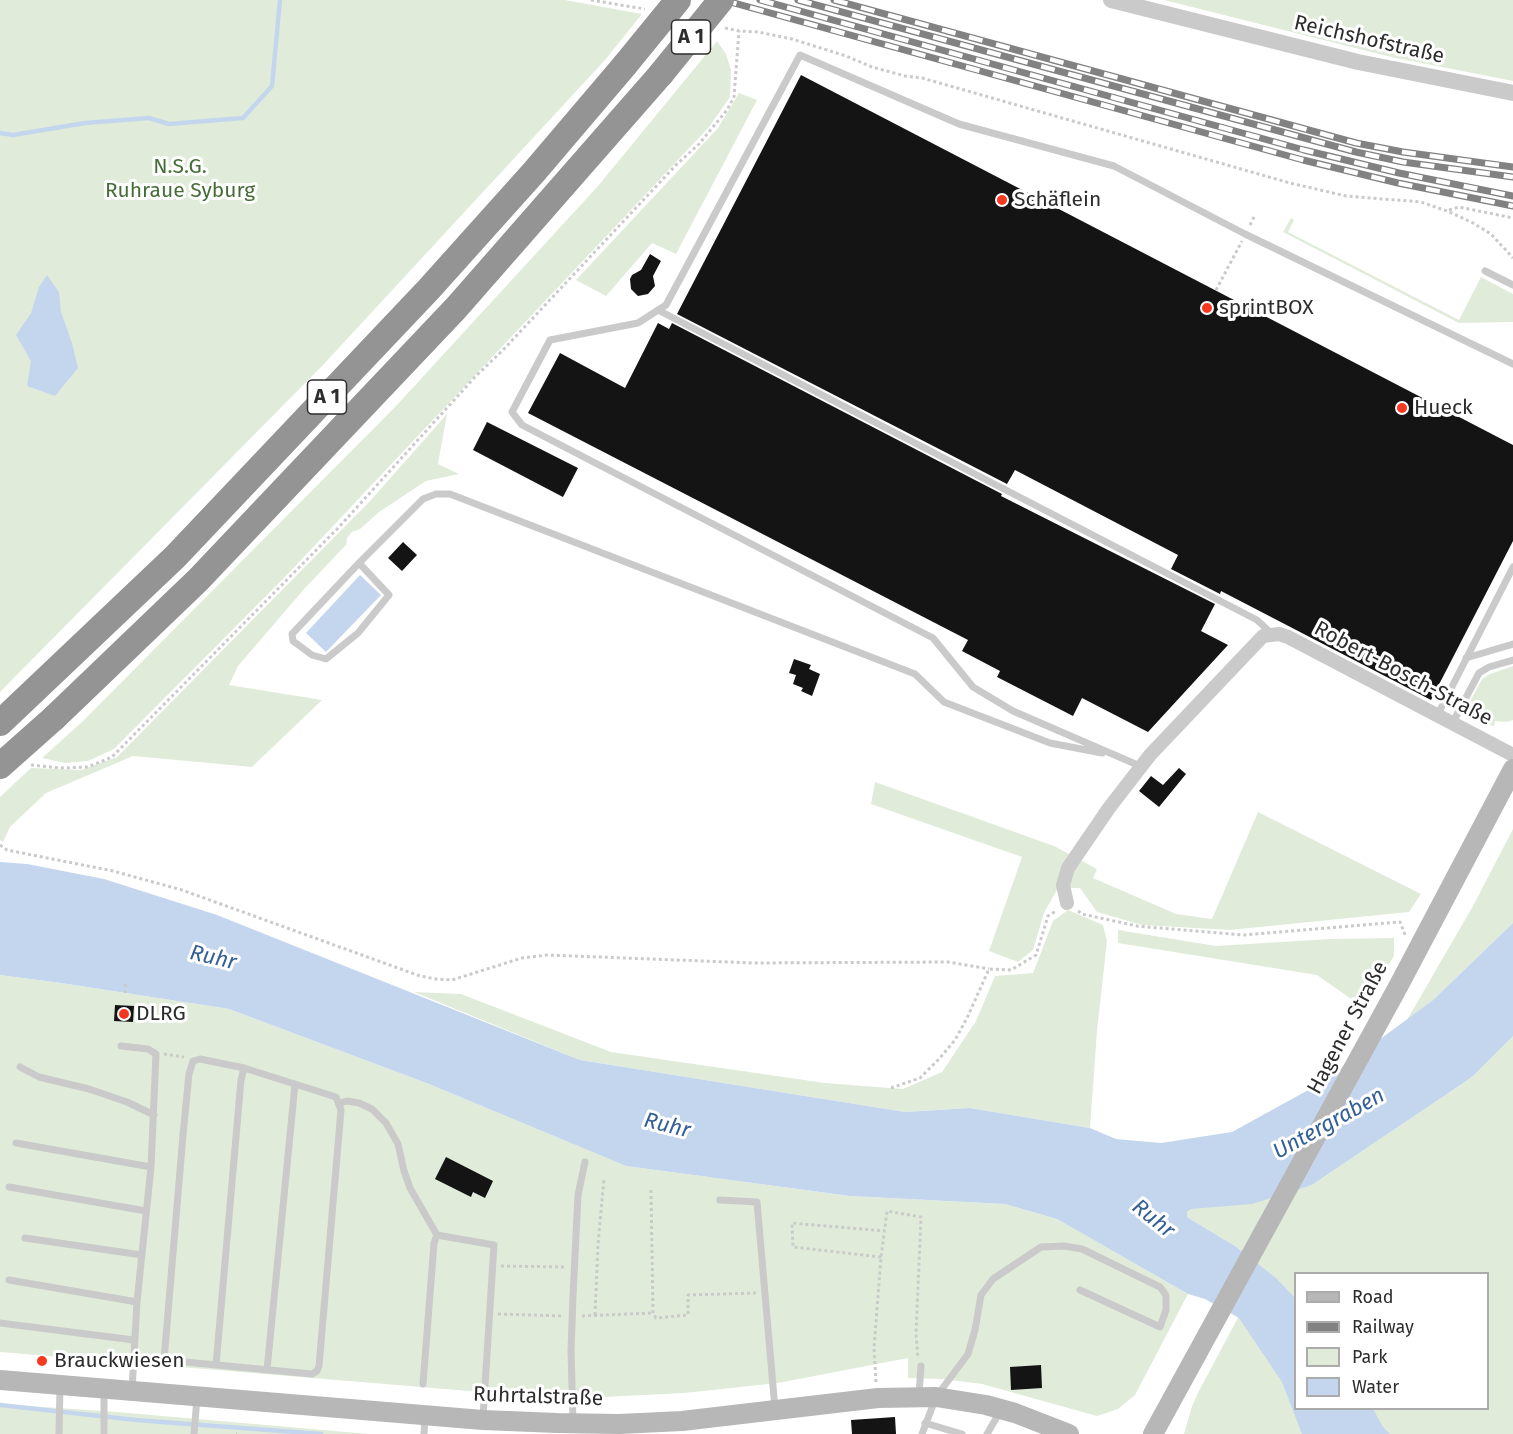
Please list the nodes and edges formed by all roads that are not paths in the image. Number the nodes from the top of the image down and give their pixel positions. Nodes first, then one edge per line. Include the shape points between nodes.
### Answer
1 (678, 0) edge
2 (721, 0) edge
3 (1111, 0) edge
4 (1513, 93) edge
5 (1485, 271) dead end
6 (1513, 285) edge
7 (658, 310) junction
8 (1513, 364) edge
9 (359, 563) junction
10 (1513, 567) edge
11 (1272, 634) junction
12 (1513, 644) edge
13 (1467, 658) junction
14 (1513, 660) edge
15 (1437, 716) junction
16 (6, 718) edge
17 (1452, 724) junction
18 (1513, 755) edge
19 (1116, 756) junction
20 (0, 766) edge
21 (1140, 766) junction
22 (1513, 770) edge
23 (1068, 903) road end
24 (122, 1046) dead end
25 (20, 1067) dead end
26 (244, 1068) junction
27 (295, 1084) junction
28 (340, 1103) junction
29 (154, 1115) junction
30 (16, 1143) dead end
31 (585, 1162) dead end
32 (151, 1167) junction
33 (9, 1187) dead end
34 (720, 1200) dead end
35 (146, 1211) junction
36 (437, 1235) junction
37 (25, 1238) dead end
38 (142, 1255) junction
39 (9, 1280) dead end
40 (1080, 1290) dead end
41 (137, 1302) junction
42 (0, 1323) edge
43 (134, 1340) junction
44 (133, 1360) junction
45 (164, 1360) junction
46 (216, 1365) junction
47 (921, 1366) road end
48 (267, 1370) junction
49 (0, 1380) edge
50 (423, 1384) dead end
51 (60, 1385) junction
52 (104, 1388) junction
53 (132, 1390) junction
54 (197, 1395) junction
55 (927, 1397) junction
56 (775, 1409) junction
57 (1002, 1409) junction
58 (483, 1420) junction
59 (925, 1423) junction
60 (424, 1424) edge
61 (574, 1424) junction
62 (614, 1429) edge
63 (59, 1434) edge
64 (104, 1434) edge
65 (194, 1434) edge
66 (924, 1434) edge
67 (962, 1434) edge
68 (987, 1434) edge
69 (1069, 1434) edge
70 (1153, 1434) edge

1 - 16 highway, A 1, bridge via 429,290 175,557
2 - 20 highway, A 1, bridge via 456,308 198,579
3 - 4 street, Reichshofstraße via 1358,62
5 - 6 lane
7 - 8 lane via 666,305 800,55 959,124 1114,166
7 - 11 lane via 1257,620
7 - 19 lane via 638,323 550,340 512,412 522,425 933,638 973,687 1013,711
9 - 9 lane via 292,634 292,641 312,655 326,659 358,633 389,595
9 - 19 lane via 423,499 450,494 915,674 944,702 1050,742
10 - 13 lane
11 - 15 street, Robert-Bosch-Straße via 1288,637
11 - 21 street via 1254,643
12 - 13 lane
13 - 15 lane
14 - 17 lane via 1479,672
15 - 17 street, Robert-Bosch-Straße
17 - 18 street, Robert-Bosch-Straße
19 - 21 lane
21 - 23 street via 1068,868 1063,885
22 - 70 main road, Hagener Straße
24 - 29 lane via 148,1049 156,1054
25 - 29 lane via 39,1077 127,1102
26 - 27 lane
26 - 45 lane via 200,1059 193,1061 189,1074
26 - 46 lane
27 - 28 lane via 336,1097
27 - 48 lane
28 - 36 lane via 359,1103 386,1123 398,1144 410,1188
28 - 48 lane via 319,1366 312,1374
29 - 32 lane
30 - 32 lane
31 - 61 lane via 578,1195 574,1267
32 - 35 lane
33 - 35 lane
34 - 56 lane via 757,1202
35 - 38 lane
36 - 50 lane
36 - 58 lane via 494,1245
37 - 38 lane
38 - 41 lane
39 - 41 lane
40 - 55 lane via 1160,1327 1166,1310 1166,1295 1160,1287 1083,1249 1041,1247 993,1279 981,1295 968,1354
41 - 43 lane
42 - 43 lane
43 - 44 lane
44 - 45 lane
44 - 53 lane
45 - 46 lane
46 - 48 lane
47 - 55 lane
49 - 51 main road, Ruhrtalstraße
51 - 52 main road, Ruhrtalstraße
51 - 63 lane
52 - 53 main road, Ruhrtalstraße
52 - 64 lane
53 - 54 main road, Ruhrtalstraße
54 - 60 main road, Ruhrtalstraße
54 - 65 lane
55 - 56 main road, Ruhrtalstraße
55 - 57 main road, Ruhrtalstraße
55 - 59 lane
56 - 62 main road, Ruhrtalstraße via 682,1424
57 - 68 lane
57 - 69 main road, Ruhrtalstraße
58 - 60 main road, Ruhrtalstraße
58 - 61 main road, Ruhrtalstraße
59 - 66 lane
59 - 67 lane
61 - 62 main road, Ruhrtalstraße

